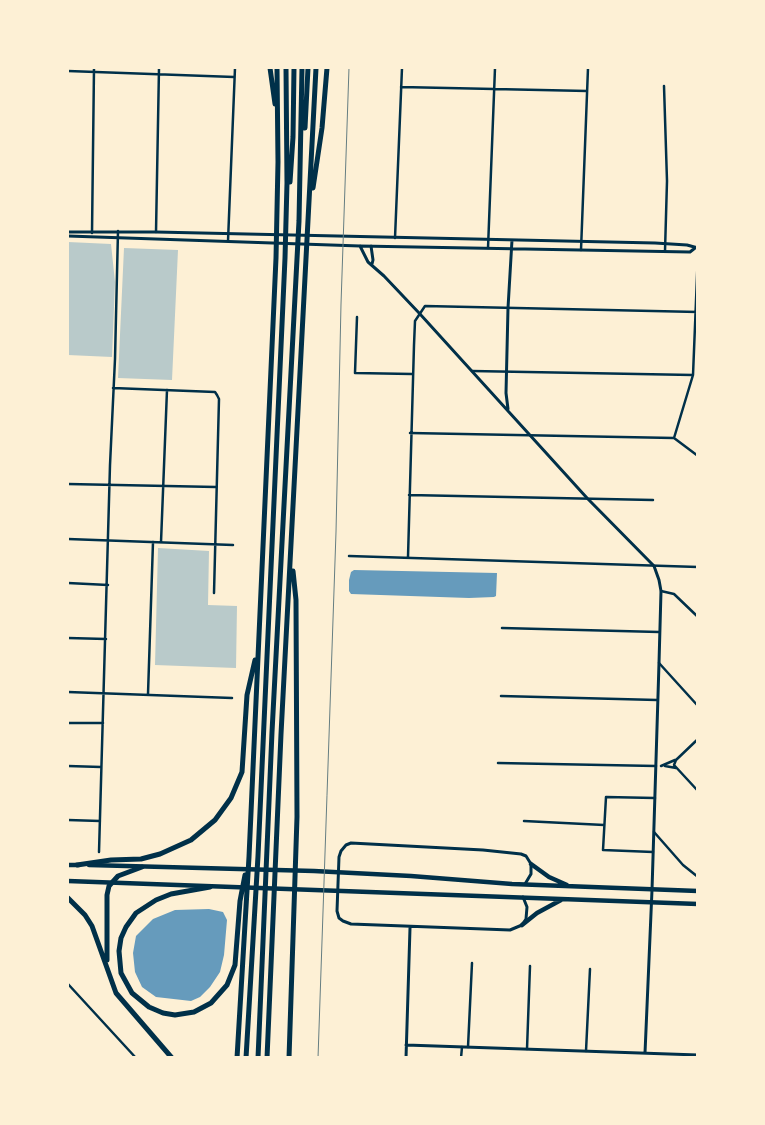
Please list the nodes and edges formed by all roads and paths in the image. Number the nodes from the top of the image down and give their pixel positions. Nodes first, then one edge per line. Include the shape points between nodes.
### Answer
1 (94, 68) edge
2 (159, 68) edge
3 (235, 68) edge
4 (270, 68) edge
5 (277, 68) edge
6 (286, 68) edge
7 (294, 68) edge
8 (302, 68) edge
9 (308, 68) edge
10 (316, 68) edge
11 (326, 68) edge
12 (402, 68) edge
13 (495, 68) edge
14 (588, 68) edge
15 (68, 71) edge
16 (94, 72) junction
17 (158, 74) junction
18 (234, 77) junction
19 (664, 86) dead end
20 (402, 87) junction
21 (494, 89) junction
22 (587, 91) junction
23 (278, 124) junction
24 (287, 202) junction
25 (300, 221) junction
26 (309, 221) junction
27 (118, 231) junction
28 (68, 232) edge
29 (156, 232) junction
30 (92, 233) junction
31 (229, 234) junction
32 (68, 236) edge
33 (118, 238) junction
34 (396, 238) junction
35 (488, 240) junction
36 (512, 240) junction
37 (228, 241) junction
38 (582, 242) junction
39 (665, 244) junction
40 (360, 246) junction
41 (370, 246) junction
42 (488, 248) junction
43 (512, 248) junction
44 (581, 250) junction
45 (697, 250) edge
46 (665, 252) junction
47 (372, 264) junction
48 (508, 308) junction
49 (696, 312) edge
50 (420, 314) junction
51 (357, 317) dead end
52 (472, 371) junction
53 (507, 371) junction
54 (412, 374) junction
55 (693, 375) junction
56 (113, 388) junction
57 (167, 390) junction
58 (506, 394) junction
59 (501, 402) junction
60 (508, 409) junction
61 (410, 433) junction
62 (530, 434) junction
63 (674, 438) junction
64 (698, 456) edge
65 (68, 484) edge
66 (110, 485) junction
67 (164, 486) junction
68 (216, 487) junction
69 (409, 495) junction
70 (587, 498) junction
71 (653, 500) dead end
72 (68, 540) edge
73 (109, 541) junction
74 (153, 542) junction
75 (161, 542) junction
76 (215, 544) junction
77 (233, 545) dead end
78 (292, 553) junction
79 (349, 556) dead end
80 (408, 558) junction
81 (654, 566) junction
82 (698, 567) edge
83 (68, 583) edge
84 (108, 585) junction
85 (661, 591) junction
86 (214, 593) dead end
87 (698, 617) edge
88 (502, 628) dead end
89 (660, 632) junction
90 (68, 638) edge
91 (106, 639) junction
92 (258, 648) junction
93 (659, 663) junction
94 (68, 692) edge
95 (104, 693) junction
96 (148, 694) junction
97 (501, 696) dead end
98 (232, 698) dead end
99 (657, 700) junction
100 (698, 706) edge
101 (68, 723) edge
102 (103, 723) junction
103 (698, 739) edge
104 (675, 761) junction
105 (498, 763) dead end
106 (68, 766) edge
107 (656, 766) junction
108 (101, 767) junction
109 (676, 768) junction
110 (698, 791) edge
111 (655, 798) junction
112 (68, 820) edge
113 (100, 821) junction
114 (524, 821) dead end
115 (604, 825) junction
116 (654, 832) junction
117 (99, 852) dead end
118 (653, 852) junction
119 (249, 857) junction
120 (532, 864) junction
121 (68, 865) edge
122 (77, 865) junction
123 (142, 867) junction
124 (296, 870) junction
125 (698, 877) edge
126 (68, 881) edge
127 (111, 883) junction
128 (524, 885) junction
129 (210, 887) junction
130 (570, 887) junction
131 (295, 890) junction
132 (652, 890) junction
133 (698, 891) edge
134 (523, 897) junction
135 (68, 898) edge
136 (563, 898) junction
137 (652, 902) junction
138 (698, 904) edge
139 (522, 925) junction
140 (410, 928) junction
141 (472, 963) dead end
142 (530, 966) dead end
143 (107, 968) junction
144 (590, 970) dead end
145 (68, 984) edge
146 (406, 1045) junction
147 (462, 1046) junction
148 (468, 1047) junction
149 (527, 1049) junction
150 (586, 1051) junction
151 (645, 1053) junction
152 (698, 1055) edge
153 (136, 1058) edge
154 (172, 1058) edge
155 (237, 1058) edge
156 (246, 1058) edge
157 (258, 1058) edge
158 (267, 1058) edge
159 (289, 1058) edge
160 (406, 1058) edge
161 (462, 1058) edge

1 - 16 street
2 - 17 street
3 - 18 street
4 - 23 highway
5 - 23 highway
6 - 24 highway
7 - 24 highway
8 - 25 highway
9 - 25 highway
10 - 26 highway
11 - 26 highway via 322,128
12 - 20 street
13 - 21 street
14 - 22 street
15 - 16 street
16 - 17 street
16 - 30 street
17 - 18 street
17 - 29 street
18 - 31 street
19 - 39 street
20 - 21 street
20 - 34 street
21 - 22 street
21 - 35 street
22 - 38 street
23 - 92 highway via 278,220
24 - 156 highway
25 - 157 highway via 272,725
26 - 78 highway
27 - 29 street
27 - 30 street
27 - 33 street
28 - 30 street
29 - 31 street
31 - 34 street
31 - 37 street
32 - 33 street
33 - 37 street
33 - 56 street
34 - 35 street
35 - 36 street
35 - 42 street
36 - 38 street
36 - 43 street
37 - 40 street
38 - 39 street
38 - 44 street
39 - 45 street via 687,244
39 - 46 street
40 - 41 street
40 - 47 street
41 - 42 street
41 - 47 street
42 - 43 street
43 - 44 street
43 - 48 street
44 - 46 street
45 - 46 street
45 - 49 street
47 - 50 street
48 - 49 street
48 - 50 street via 425,306
48 - 53 street
49 - 55 street
50 - 52 street
50 - 54 street via 415,321
51 - 54 street via 355,373
52 - 53 street
52 - 59 street
53 - 55 street
53 - 58 street
54 - 61 street
55 - 63 street
56 - 57 street
56 - 66 street
57 - 67 street
57 - 68 street via 217,394
58 - 59 street
58 - 60 street
59 - 60 street
60 - 62 street
61 - 62 street
61 - 69 street
62 - 63 street
62 - 70 street
63 - 64 street
65 - 66 street
66 - 67 street
66 - 73 street
67 - 68 street
67 - 75 street
68 - 76 street
69 - 70 street
69 - 80 street
70 - 71 street
70 - 81 street
72 - 73 street
73 - 74 street
73 - 84 street
74 - 75 street
74 - 96 street
75 - 76 street
76 - 77 street
76 - 86 street
78 - 124 highway via 296,600
78 - 158 highway via 276,824
79 - 80 street
80 - 81 street
81 - 82 street
81 - 85 street
83 - 84 street
84 - 91 street
85 - 87 street via 674,594
85 - 89 street
88 - 89 street
89 - 93 street
90 - 91 street
91 - 95 street
92 - 119 highway
92 - 122 highway via 247,695 242,772 231,798 215,820 186,843 160,854
93 - 99 street
93 - 100 street
94 - 95 street
95 - 96 street
95 - 102 street
96 - 98 street
97 - 99 street
99 - 107 street
101 - 102 street
102 - 108 street
103 - 104 street
104 - 109 street
104 - 109 street via 661,766
105 - 107 street
106 - 108 street
107 - 111 street
108 - 113 street
109 - 110 street
111 - 115 street via 606,797
111 - 116 street
112 - 113 street
113 - 117 street
114 - 115 street
115 - 118 street via 603,850
116 - 118 street
116 - 125 street
118 - 132 street
119 - 129 highway via 240,901 235,965 228,985 211,1003 194,1012 175,1015 149,1008 132,993 121,973 119,951 126,927 136,913 156,900
119 - 155 highway
120 - 128 street via 531,874
120 - 130 main road
120 - 140 street via 526,856 512,852 410,845 346,845 340,857 339,918 351,924
121 - 122 main road
122 - 123 main road
123 - 124 main road
123 - 127 highway
124 - 128 main road
124 - 131 highway
126 - 127 main road
127 - 129 main road
127 - 143 highway via 107,895
128 - 130 main road
129 - 131 main road
130 - 132 main road
131 - 134 main road
131 - 159 highway
132 - 133 main road
132 - 137 street
134 - 136 main road
134 - 139 street via 528,910
135 - 143 highway via 92,926
136 - 137 main road
136 - 139 main road
137 - 138 main road
137 - 151 street
139 - 140 street via 504,931
140 - 146 street
141 - 148 street
142 - 149 street
143 - 154 highway via 120,998
144 - 150 street
145 - 153 street
146 - 147 street
146 - 160 street
147 - 148 street
147 - 161 street
148 - 149 street
149 - 150 street
150 - 151 street
151 - 152 street

